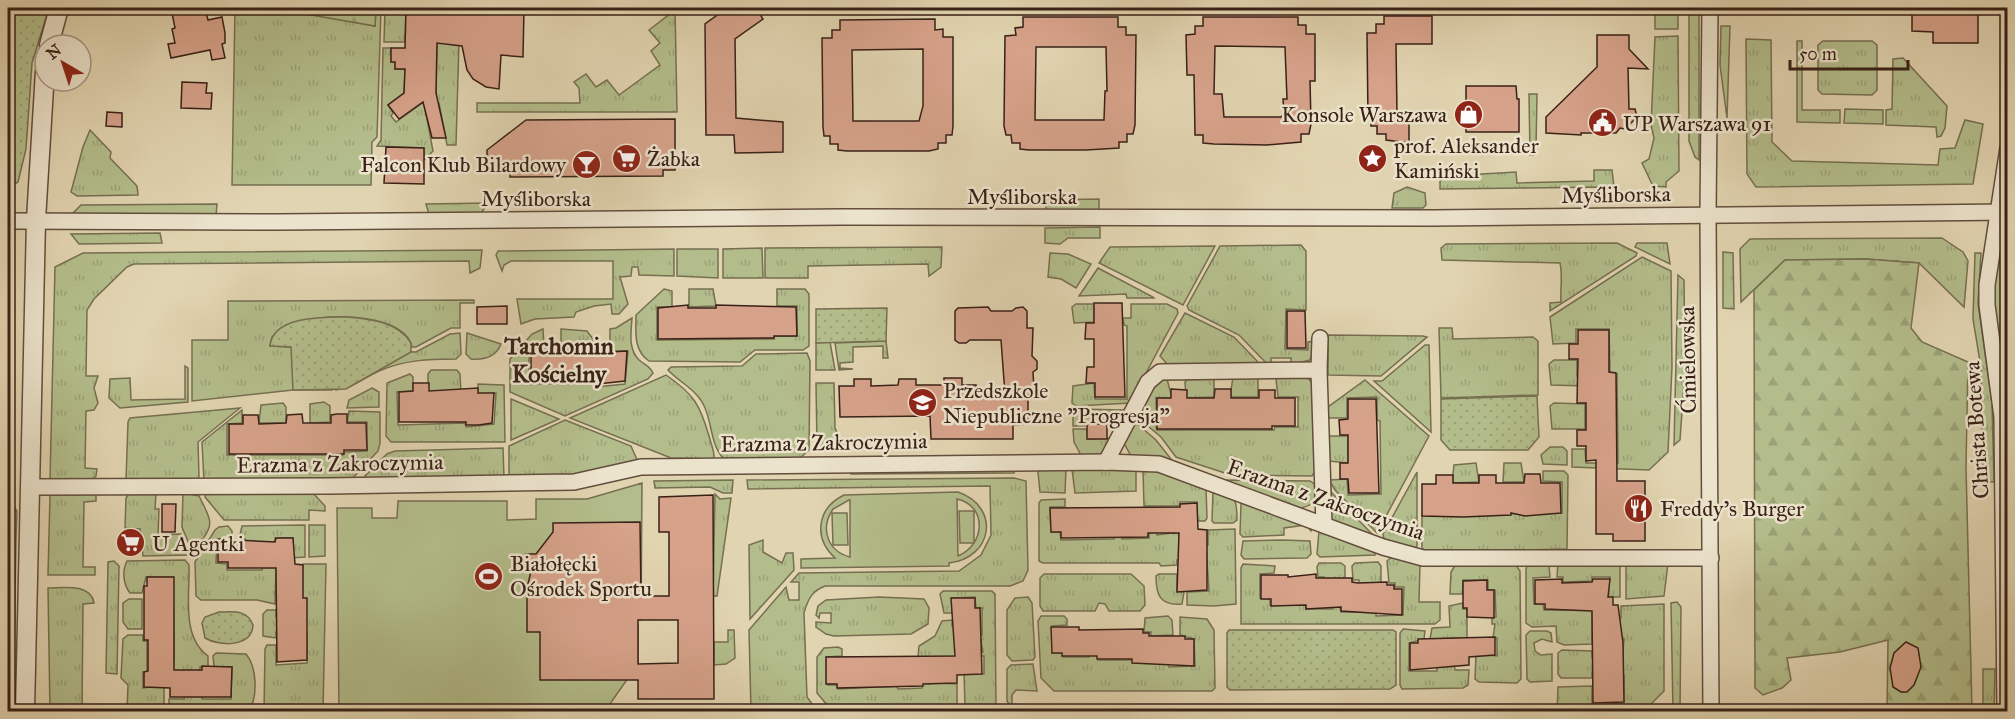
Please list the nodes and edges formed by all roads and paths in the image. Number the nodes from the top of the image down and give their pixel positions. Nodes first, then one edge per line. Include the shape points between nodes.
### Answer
1 (59, 8) edge
2 (1710, 8) edge
3 (52, 33) edge
4 (44, 93) edge
5 (2007, 148) edge
6 (2002, 212) edge
7 (1708, 215) junction
8 (36, 220) junction
9 (8, 221) edge
10 (1320, 338) dead end
11 (1319, 370) junction
12 (1106, 462) junction
13 (31, 487) junction
14 (1324, 525) junction
15 (1711, 558) junction
16 (26, 711) edge
17 (1711, 711) edge
18 (2005, 711) edge

1 - 3 street
2 - 7 street, Ćmielowska
4 - 8 street
5 - 6 street, Christa Botewa
6 - 7 street, Myśliborska
6 - 18 street, Christa Botewa via 1987,285 1987,305 2002,417
7 - 8 street, Myśliborska
7 - 15 street, Ćmielowska
8 - 9 street, Myśliborska
8 - 13 street
10 - 11 street
11 - 12 street via 1160,372 1148,382
11 - 14 street
12 - 13 street, Erazma z Zakroczymia via 641,467 574,482
12 - 14 street, Erazma z Zakroczymia via 1159,464
13 - 16 street
14 - 15 street, Erazma z Zakroczymia via 1423,558
15 - 17 street, Ćmielowska

